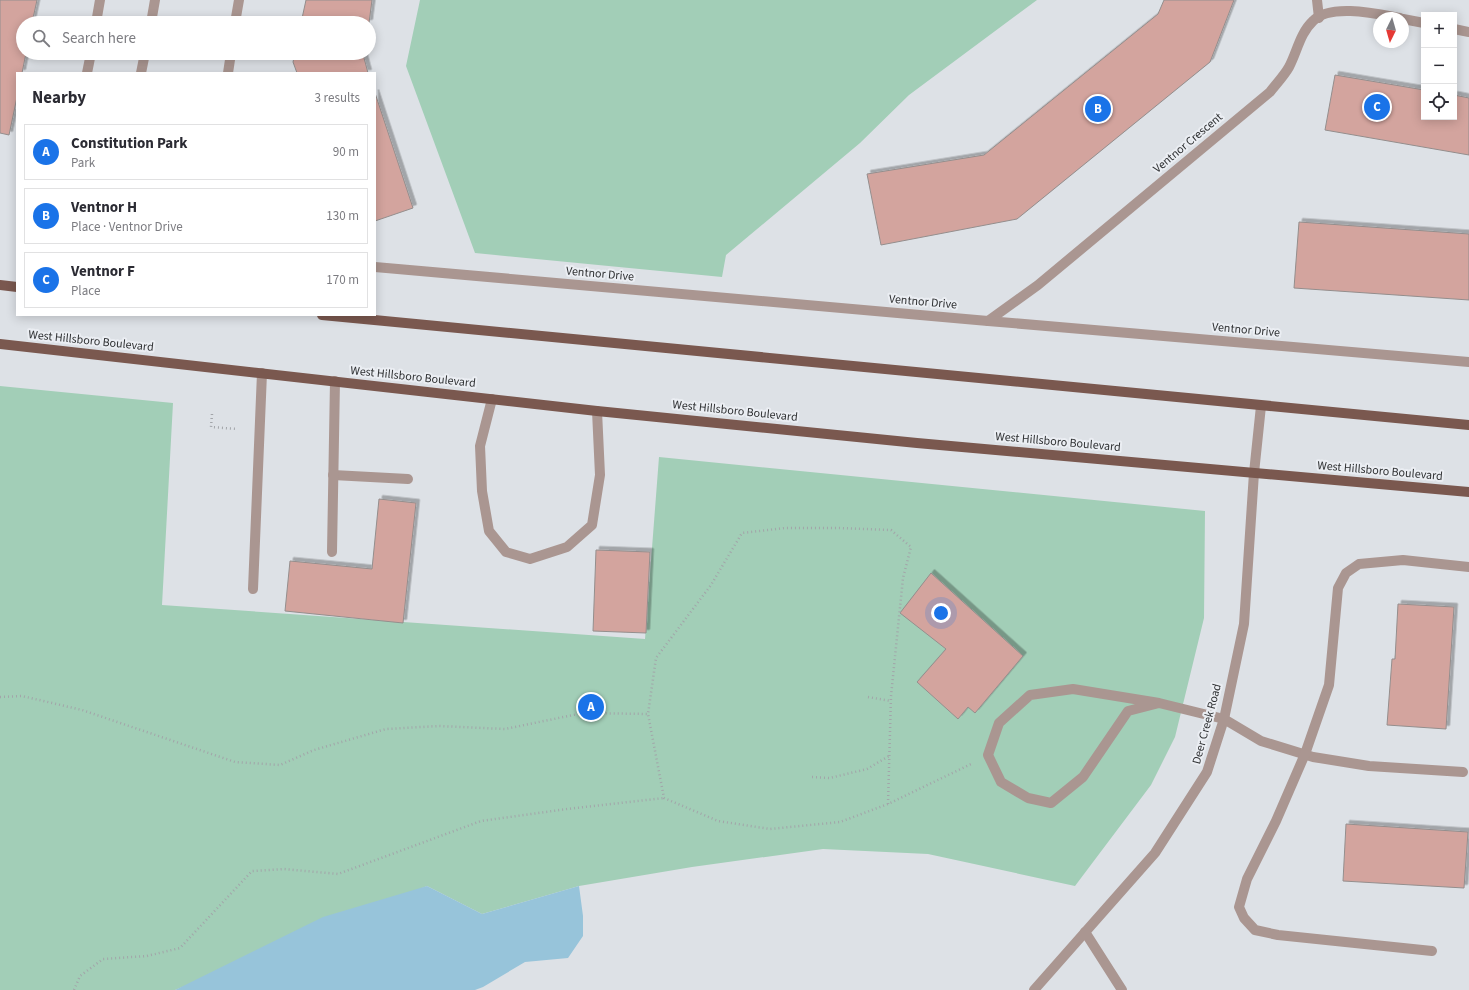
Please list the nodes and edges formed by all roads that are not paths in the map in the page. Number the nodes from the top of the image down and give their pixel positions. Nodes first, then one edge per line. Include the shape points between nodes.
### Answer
1 (100, 0) edge
2 (155, 0) edge
3 (239, 0) edge
4 (1317, 0) edge
5 (1373, 13) edge
6 (97, 16) edge
7 (152, 16) edge
8 (236, 16) edge
9 (1319, 18) junction
10 (1409, 20) edge
11 (1421, 22) edge
12 (1457, 30) edge
13 (1469, 32) edge
14 (90, 60) edge
15 (144, 60) edge
16 (230, 60) edge
17 (87, 72) edge
18 (141, 72) edge
19 (228, 72) edge
20 (376, 267) edge
21 (0, 285) edge
22 (16, 287) edge
23 (332, 316) edge
24 (988, 321) junction
25 (0, 344) edge
26 (1469, 362) edge
27 (262, 373) junction
28 (335, 381) junction
29 (492, 399) junction
30 (1262, 406) junction
31 (598, 410) junction
32 (1469, 426) edge
33 (1254, 473) junction
34 (333, 475) junction
35 (408, 480) dead end
36 (1469, 492) edge
37 (332, 552) dead end
38 (1469, 567) edge
39 (253, 589) dead end
40 (1159, 703) junction
41 (1224, 719) junction
42 (1305, 754) junction
43 (1463, 772) dead end
44 (1085, 932) junction
45 (1432, 951) dead end
46 (1034, 990) edge
47 (1122, 990) edge

1 - 6 street
2 - 7 street
3 - 8 street
4 - 9 street
5 - 9 street, Ventnor Crescent via 1344,11
9 - 24 street, Ventnor Crescent via 1313,20 1288,68 1270,92 1038,285
10 - 11 street
12 - 13 street
14 - 17 street
15 - 18 street
16 - 19 street
20 - 24 street, Ventnor Drive
21 - 22 main road
23 - 30 main road
24 - 26 street, Ventnor Drive
25 - 27 main road, West Hillsboro Boulevard
27 - 28 main road, West Hillsboro Boulevard
27 - 39 street
28 - 29 main road, West Hillsboro Boulevard
28 - 34 street
29 - 31 main road, West Hillsboro Boulevard
29 - 31 street via 480,446 482,491 489,531 506,552 530,559 567,548 592,525 600,475
30 - 32 main road
30 - 33 street, Deer Creek Road
31 - 33 main road, West Hillsboro Boulevard via 917,443
33 - 36 main road, West Hillsboro Boulevard
33 - 41 street, Deer Creek Road via 1244,624
34 - 35 street
34 - 37 street
38 - 42 street via 1403,560 1359,564 1346,572 1338,588 1329,685
40 - 40 street via 1128,711 1083,777 1051,803 1028,798 1001,782 988,755 999,723 1030,695 1074,689
40 - 41 street
41 - 42 street via 1261,740
41 - 44 street, Deer Creek Road via 1207,772 1155,853
42 - 43 street via 1369,766
42 - 45 street via 1276,821 1247,878 1239,907 1244,918 1255,930 1278,935
44 - 46 street, Deer Creek Road
44 - 47 street

